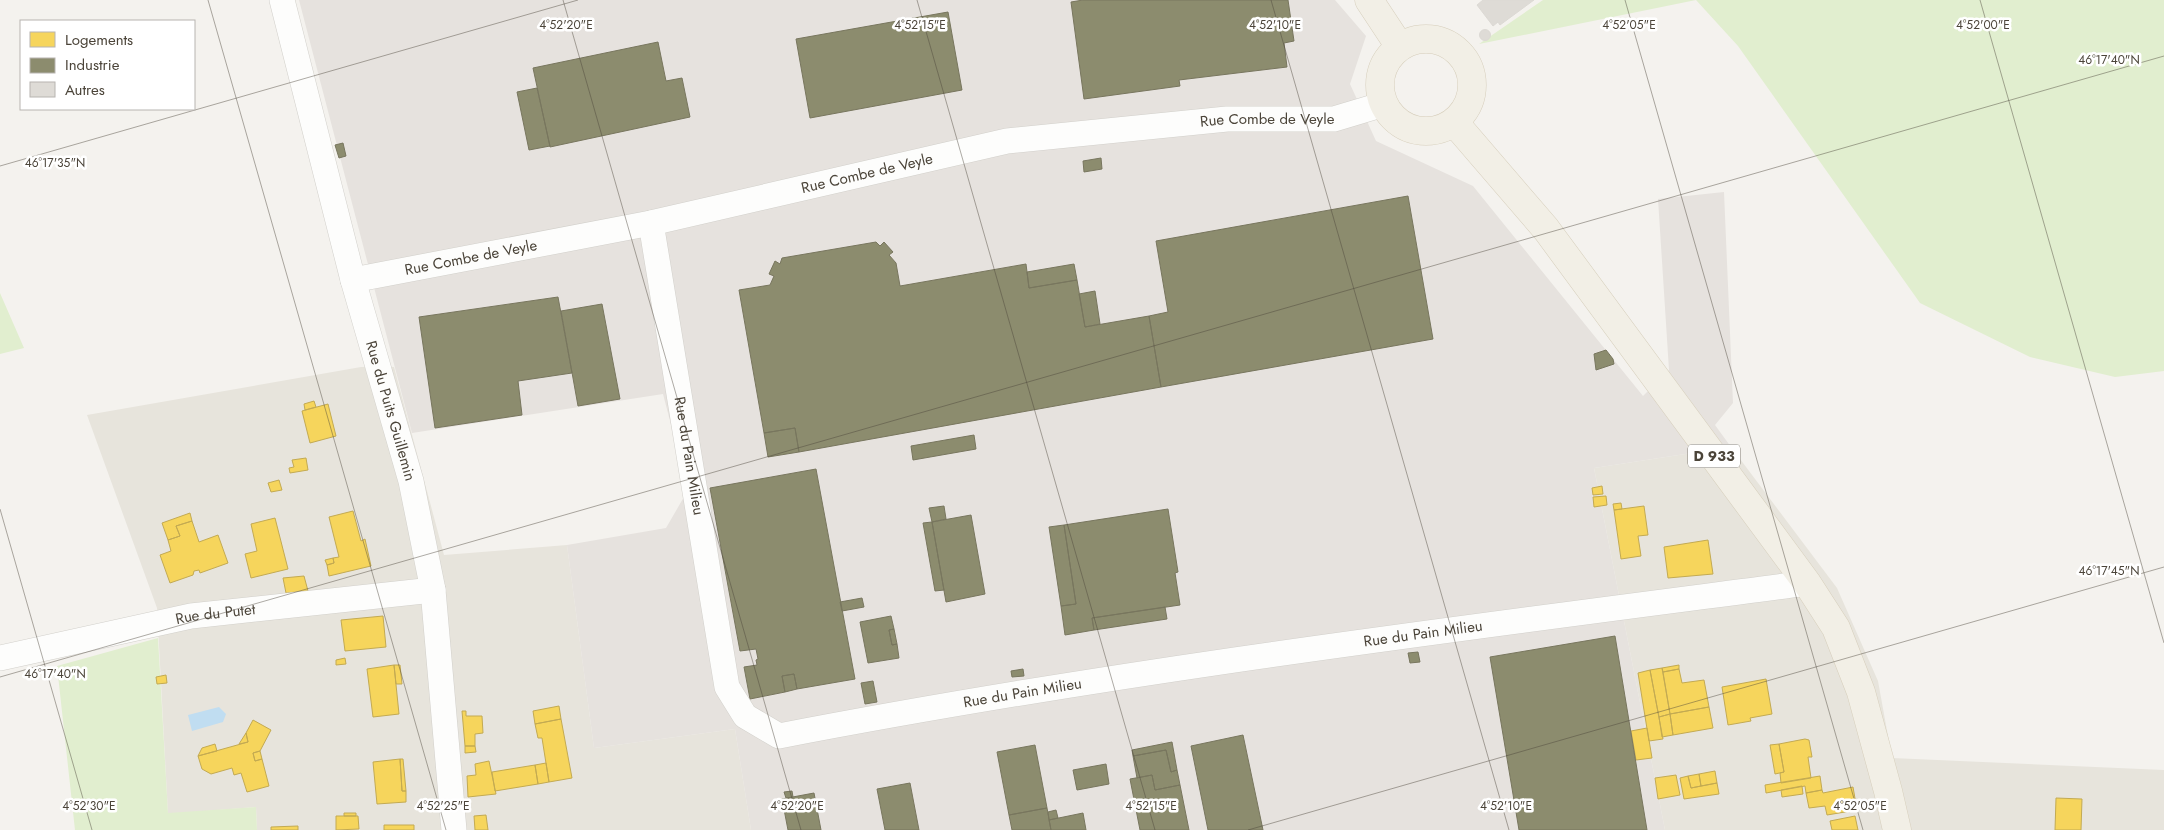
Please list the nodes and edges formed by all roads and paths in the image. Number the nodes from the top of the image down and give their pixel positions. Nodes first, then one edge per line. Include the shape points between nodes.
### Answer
1 (282, 0) edge
2 (1369, 0) edge
3 (1400, 47) junction
4 (1384, 104) junction
5 (1454, 122) junction
6 (651, 222) junction
7 (353, 280) junction
8 (1807, 583) junction
9 (433, 590) junction
10 (0, 658) edge
11 (454, 830) edge
12 (1897, 830) edge

1 - 7 street, Rue du Puits Guillemin
2 - 3 main road
3 - 4 main road via 1388,58 1382,73 1380,89
3 - 5 main road via 1429,39 1445,43 1458,51 1468,64 1473,80 1472,96
4 - 5 main road via 1406,127 1421,131 1437,130
4 - 6 street, Rue Combe de Veyle via 1334,119 1227,119 1008,140
5 - 8 main road, D 933 via 1546,229
6 - 7 street, Rue Combe de Veyle
6 - 8 street, Rue du Pain Milieu via 727,687 745,716 779,736 934,706 1314,648
7 - 9 street, Rue du Puits Guillemin via 412,481
8 - 12 main road, D 933 via 1836,628 1861,692
9 - 10 street, Rue du Putet via 191,616
9 - 11 street, Rue du Puits Guillemin

